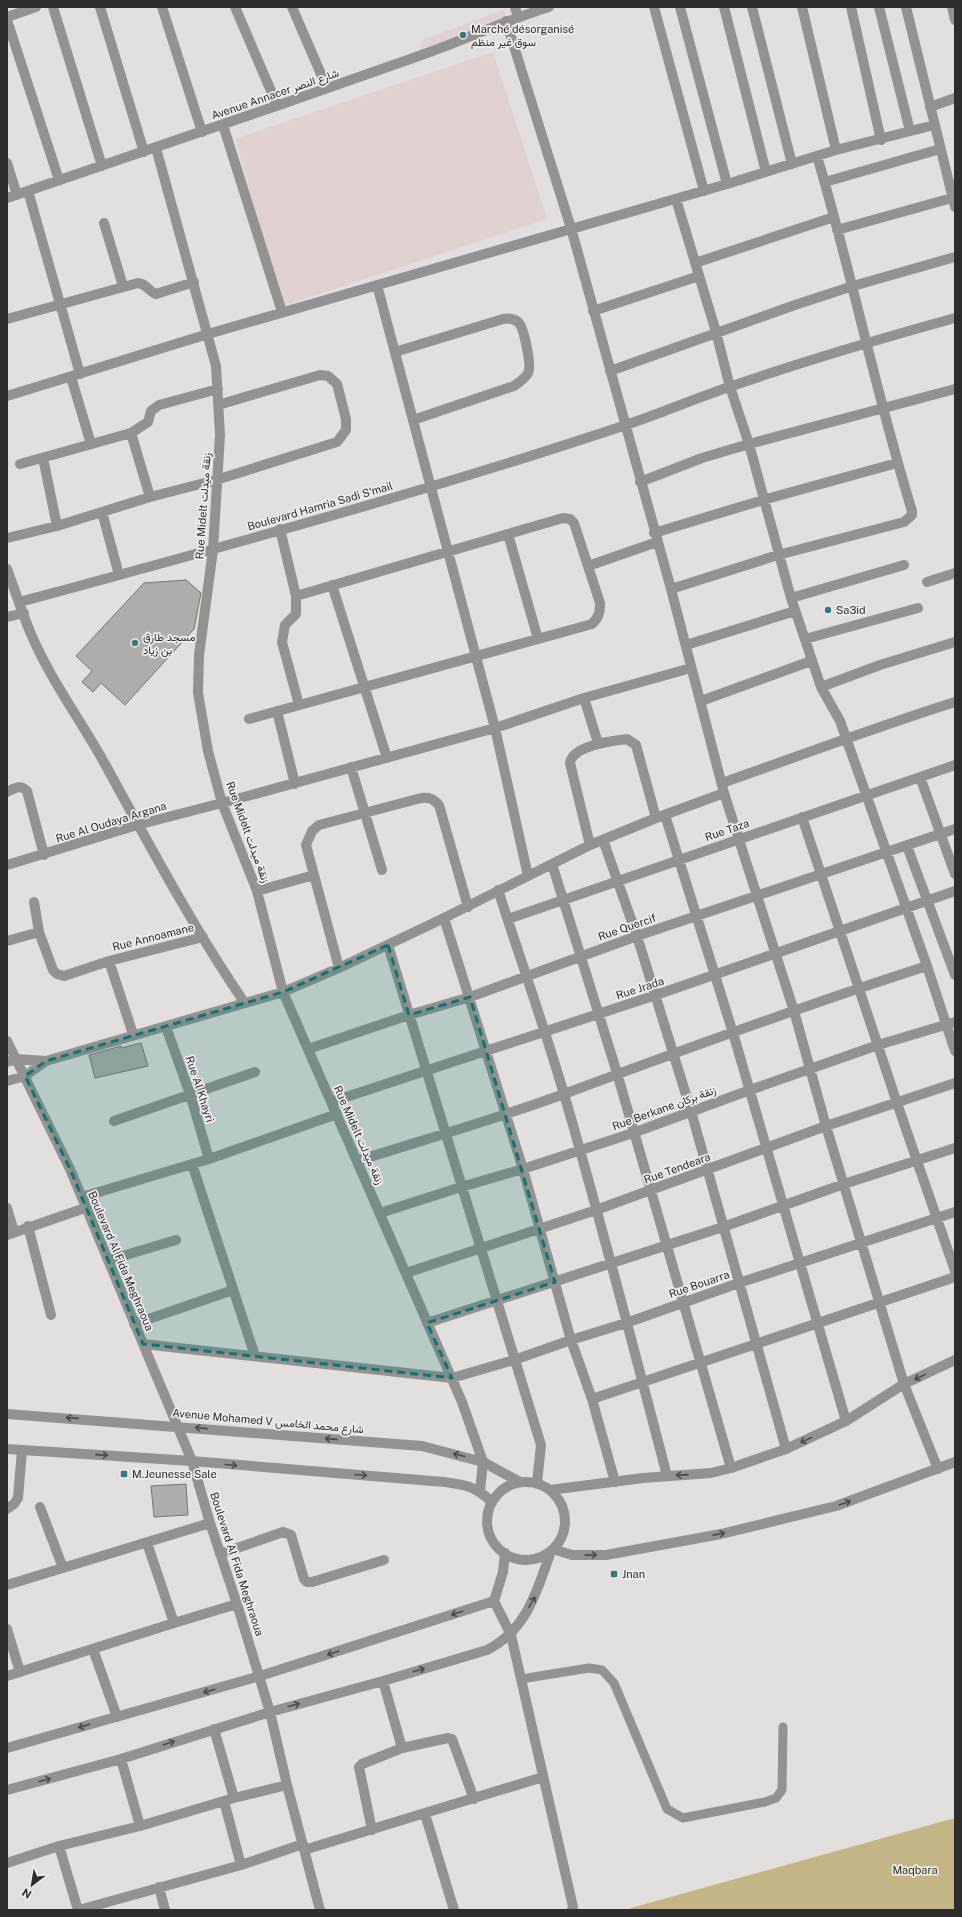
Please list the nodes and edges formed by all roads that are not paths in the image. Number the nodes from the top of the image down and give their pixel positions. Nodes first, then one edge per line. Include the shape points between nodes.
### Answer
1 (36, 7) edge
2 (53, 7) edge
3 (100, 7) edge
4 (162, 7) edge
5 (292, 7) edge
6 (549, 7) edge
7 (654, 7) edge
8 (680, 7) edge
9 (724, 7) edge
10 (752, 7) edge
11 (802, 7) edge
12 (851, 7) edge
13 (879, 7) edge
14 (906, 7) edge
15 (952, 7) edge
16 (238, 8) edge
17 (516, 12) edge
18 (7, 17) edge
19 (7, 20) edge
20 (955, 20) edge
21 (506, 21) junction
22 (327, 88) junction
23 (955, 98) edge
24 (277, 105) junction
25 (930, 107) junction
26 (223, 125) junction
27 (934, 125) junction
28 (910, 131) junction
29 (202, 132) junction
30 (881, 140) junction
31 (156, 148) junction
32 (940, 149) junction
33 (836, 150) junction
34 (144, 152) junction
35 (817, 156) junction
36 (7, 163) edge
37 (792, 164) junction
38 (102, 166) junction
39 (766, 172) junction
40 (951, 174) edge
41 (59, 180) junction
42 (825, 182) junction
43 (726, 184) junction
44 (28, 191) junction
45 (704, 191) junction
46 (12, 197) edge
47 (676, 198) junction
48 (954, 202) edge
49 (834, 217) junction
50 (104, 223) dead end
51 (571, 228) junction
52 (837, 230) junction
53 (955, 256) edge
54 (695, 263) junction
55 (699, 276) junction
56 (194, 282) junction
57 (377, 285) junction
58 (123, 286) junction
59 (853, 286) junction
60 (59, 304) junction
61 (593, 311) junction
62 (282, 312) junction
63 (955, 318) edge
64 (7, 319) edge
65 (716, 332) junction
66 (208, 334) junction
67 (868, 343) junction
68 (395, 352) junction
69 (610, 371) junction
70 (76, 375) junction
71 (730, 387) junction
72 (218, 389) junction
73 (955, 389) edge
74 (7, 396) edge
75 (218, 405) junction
76 (884, 408) junction
77 (413, 420) junction
78 (624, 426) junction
79 (131, 433) junction
80 (91, 444) junction
81 (749, 444) junction
82 (43, 458) junction
83 (897, 463) junction
84 (20, 464) dead end
85 (216, 480) junction
86 (640, 482) junction
87 (430, 486) junction
88 (150, 497) junction
89 (763, 500) junction
90 (102, 512) junction
91 (57, 526) junction
92 (280, 529) junction
93 (508, 534) junction
94 (656, 537) junction
95 (7, 538) edge
96 (213, 550) junction
97 (448, 551) junction
98 (778, 555) junction
99 (904, 565) dead end
100 (588, 566) junction
101 (7, 569) edge
102 (955, 573) edge
103 (119, 575) junction
104 (927, 582) dead end
105 (332, 585) junction
106 (671, 589) junction
107 (296, 596) junction
108 (791, 598) junction
109 (20, 602) junction
110 (918, 608) dead end
111 (795, 611) junction
112 (24, 613) junction
113 (7, 617) edge
114 (538, 639) junction
115 (804, 639) junction
116 (955, 642) edge
117 (686, 645) junction
118 (476, 657) junction
119 (811, 661) junction
120 (691, 668) junction
121 (821, 687) junction
122 (365, 688) junction
123 (584, 698) junction
124 (701, 701) junction
125 (955, 702) edge
126 (299, 706) junction
127 (277, 711) junction
128 (249, 719) dead end
129 (495, 728) junction
130 (847, 740) junction
131 (598, 743) junction
132 (387, 758) junction
133 (955, 765) edge
134 (351, 768) junction
135 (920, 777) junction
136 (295, 784) junction
137 (723, 788) junction
138 (7, 792) edge
139 (866, 796) junction
140 (222, 804) junction
141 (365, 814) junction
142 (661, 816) junction
143 (802, 817) junction
144 (137, 825) junction
145 (955, 829) edge
146 (941, 834) junction
147 (739, 838) junction
148 (603, 840) junction
149 (590, 845) junction
150 (907, 846) junction
151 (886, 853) junction
152 (44, 854) junction
153 (678, 860) junction
154 (552, 864) junction
155 (7, 865) edge
156 (382, 870) dead end
157 (955, 874) edge
158 (314, 875) junction
159 (821, 875) junction
160 (528, 876) junction
161 (618, 880) junction
162 (498, 890) junction
163 (257, 891) junction
164 (955, 891) edge
165 (758, 896) junction
166 (563, 900) junction
167 (929, 900) junction
168 (34, 902) dead end
169 (468, 907) junction
170 (906, 907) junction
171 (697, 916) junction
172 (444, 918) junction
173 (508, 919) junction
174 (840, 931) junction
175 (39, 932) junction
176 (637, 936) junction
177 (203, 937) junction
178 (7, 941) edge
179 (388, 945) junction
180 (775, 953) junction
181 (581, 957) junction
182 (109, 961) junction
183 (927, 966) junction
184 (339, 968) junction
185 (715, 974) junction
186 (955, 975) edge
187 (528, 976) junction
188 (859, 988) junction
189 (283, 992) junction
190 (656, 996) junction
191 (470, 997) junction
192 (244, 1002) junction
193 (794, 1011) junction
194 (598, 1014) junction
195 (409, 1015) junction
196 (951, 1023) edge
197 (166, 1027) junction
198 (545, 1032) junction
199 (733, 1033) junction
200 (134, 1034) junction
201 (7, 1041) edge
202 (878, 1045) junction
203 (308, 1049) junction
204 (955, 1051) edge
205 (487, 1052) junction
206 (672, 1055) junction
207 (11, 1061) edge
208 (46, 1061) junction
209 (811, 1069) junction
210 (428, 1071) junction
211 (256, 1072) dead end
212 (616, 1073) junction
213 (25, 1076) junction
214 (7, 1081) edge
215 (955, 1083) edge
216 (750, 1090) junction
217 (190, 1094) junction
218 (564, 1094) junction
219 (331, 1102) junction
220 (897, 1103) junction
221 (691, 1111) junction
222 (505, 1113) junction
223 (337, 1114) junction
224 (114, 1121) dead end
225 (826, 1126) junction
226 (447, 1132) junction
227 (633, 1133) junction
228 (955, 1148) edge
229 (767, 1149) junction
230 (579, 1150) junction
231 (209, 1159) junction
232 (917, 1160) junction
233 (357, 1161) junction
234 (192, 1164) junction
235 (523, 1169) junction
236 (706, 1170) junction
237 (844, 1184) junction
238 (461, 1187) junction
239 (651, 1191) junction
240 (82, 1198) junction
241 (784, 1206) junction
242 (7, 1208) edge
243 (85, 1208) junction
244 (596, 1210) junction
245 (955, 1212) edge
246 (380, 1213) junction
247 (936, 1218) junction
248 (28, 1226) junction
249 (723, 1227) junction
250 (540, 1229) junction
251 (11, 1233) edge
252 (176, 1240) dead end
253 (861, 1243) junction
254 (667, 1246) junction
255 (480, 1249) junction
256 (108, 1260) junction
257 (611, 1264) junction
258 (800, 1264) junction
259 (955, 1271) edge
260 (406, 1273) junction
261 (955, 1277) edge
262 (555, 1282) junction
263 (739, 1283) junction
264 (234, 1290) junction
265 (496, 1300) junction
266 (683, 1302) junction
267 (880, 1302) junction
268 (51, 1315) dead end
269 (428, 1323) junction
270 (626, 1323) junction
271 (818, 1323) junction
272 (134, 1324) junction
273 (571, 1340) junction
274 (143, 1344) junction
275 (756, 1344) junction
276 (255, 1356) junction
277 (514, 1360) junction
278 (955, 1360) edge
279 (700, 1362) junction
280 (452, 1378) junction
281 (642, 1381) junction
282 (904, 1384) junction
283 (592, 1399) junction
284 (7, 1414) edge
285 (846, 1421) junction
286 (179, 1426) junction
287 (7, 1449) edge
288 (786, 1449) junction
289 (22, 1450) junction
290 (192, 1461) junction
291 (483, 1462) junction
292 (955, 1462) edge
293 (731, 1468) junction
294 (938, 1469) junction
295 (666, 1476) junction
296 (520, 1482) junction
297 (615, 1482) junction
298 (537, 1484) junction
299 (550, 1490) junction
300 (480, 1491) junction
301 (492, 1502) junction
302 (40, 1507) dead end
303 (7, 1509) edge
304 (210, 1523) junction
305 (147, 1543) junction
306 (552, 1550) junction
307 (505, 1553) junction
308 (220, 1554) junction
309 (384, 1560) dead end
310 (63, 1568) junction
311 (7, 1585) edge
312 (494, 1601) junction
313 (237, 1604) junction
314 (174, 1623) junction
315 (7, 1629) edge
316 (511, 1635) junction
317 (93, 1648) junction
318 (20, 1672) junction
319 (7, 1676) edge
320 (260, 1676) junction
321 (521, 1679) junction
322 (383, 1681) junction
323 (270, 1712) junction
324 (118, 1717) junction
325 (783, 1727) dead end
326 (214, 1729) junction
327 (7, 1748) edge
328 (402, 1748) junction
329 (121, 1759) junction
330 (543, 1777) junction
331 (287, 1785) junction
332 (7, 1790) edge
333 (234, 1798) junction
334 (474, 1799) junction
335 (224, 1801) junction
336 (425, 1814) junction
337 (140, 1826) junction
338 (372, 1830) junction
339 (59, 1846) junction
340 (303, 1847) junction
341 (7, 1863) edge
342 (241, 1865) junction
343 (159, 1887) junction
344 (79, 1910) edge
345 (165, 1910) edge
346 (320, 1910) edge
347 (454, 1910) edge
348 (572, 1910) edge

1 - 18 street
2 - 38 street
3 - 34 street
4 - 29 street
5 - 22 street
6 - 17 street, Avenue Annacer شارع النصر
7 - 45 street
8 - 43 street
9 - 39 street
10 - 37 street
11 - 33 street
12 - 30 street
13 - 28 street
14 - 25 street
15 - 20 street
16 - 24 street
17 - 21 street, Avenue Annacer شارع النصر
19 - 41 street
21 - 22 street, Avenue Annacer شارع النصر
21 - 51 street
22 - 24 street, Avenue Annacer شارع النصر
23 - 25 street
24 - 26 street, Avenue Annacer شارع النصر
25 - 27 street
26 - 29 street, Avenue Annacer شارع النصر
26 - 62 street
27 - 28 street
27 - 32 street
28 - 30 street
29 - 31 street, Avenue Annacer شارع النصر
30 - 33 street
31 - 34 street, Avenue Annacer شارع النصر
31 - 56 street, Rue Midelt زنقة ميدلت
32 - 40 street
32 - 42 street
33 - 35 street
34 - 38 street, Avenue Annacer شارع النصر
35 - 37 street
35 - 42 street
36 - 46 street
37 - 39 street
38 - 41 street, Avenue Annacer شارع النصر
39 - 43 street
40 - 48 street
41 - 44 street, Avenue Annacer شارع النصر
42 - 49 street
43 - 45 street
44 - 46 street, Avenue Annacer شارع النصر
44 - 60 street
45 - 47 street
47 - 51 street
47 - 54 street
48 - 52 street
49 - 52 street
49 - 54 street
50 - 58 street
51 - 57 street
51 - 61 street
52 - 59 street
53 - 59 street
54 - 55 street
55 - 61 street
55 - 65 street
56 - 58 street via 160,293 151,292 143,283
56 - 66 street, Rue Midelt زنقة ميدلت
57 - 62 street
57 - 68 street
58 - 60 street
59 - 65 street
59 - 67 street
60 - 64 street
60 - 70 street
61 - 69 street
62 - 66 street
63 - 67 street, Boulevard Hamria Sadi S'mail
65 - 69 street
65 - 71 street
66 - 70 street
66 - 72 street, Rue Midelt زنقة ميدلت via 216,366
67 - 71 street, Boulevard Hamria Sadi S'mail
67 - 76 street
68 - 77 street
68 - 77 street via 503,319 511,318 522,326 530,364 522,380 514,386
69 - 78 street
70 - 74 street
70 - 80 street
71 - 78 street, Boulevard Hamria Sadi S'mail
71 - 81 street
72 - 75 street, Rue Midelt زنقة ميدلت
72 - 79 street via 159,405 151,411 148,422
73 - 76 street
75 - 85 street, Rue Midelt زنقة ميدلت via 220,435
75 - 85 street via 320,375 328,376 337,384 346,419 346,430 338,442
76 - 81 street
76 - 83 street
77 - 87 street
78 - 86 street
78 - 87 street, Boulevard Hamria Sadi S'mail
79 - 80 street
79 - 88 street
80 - 82 street
81 - 86 street via 702,458
81 - 89 street
82 - 84 street
82 - 91 street
83 - 89 street
83 - 98 street via 912,511 908,520
85 - 88 street
85 - 96 street, Rue Midelt زنقة ميدلت
86 - 94 street
87 - 92 street, Boulevard Hamria Sadi S'mail
87 - 97 street
88 - 90 street
89 - 94 street
89 - 98 street
90 - 91 street
90 - 103 street
91 - 95 street
92 - 96 street, Boulevard Hamria Sadi S'mail
92 - 107 street
93 - 97 street
93 - 100 street via 562,518 570,519 574,523
93 - 114 street
94 - 100 street
94 - 106 street
96 - 103 street, Boulevard Hamria Sadi S'mail
96 - 140 street, Rue Midelt زنقة ميدلت via 199,655 198,692 208,751
97 - 105 street
97 - 118 street
98 - 106 street
98 - 108 street
99 - 108 street
100 - 114 street via 600,603 596,620 592,624
101 - 109 street
102 - 104 street
103 - 109 street, Boulevard Hamria Sadi S'mail
105 - 107 street
105 - 122 street
106 - 117 street
107 - 126 street via 296,614 286,625 282,642
108 - 111 street
109 - 112 street
110 - 115 street
111 - 115 street
111 - 117 street
112 - 113 street
112 - 144 street via 31,634 47,665 95,745
114 - 118 street
115 - 119 street
116 - 121 street via 880,665
117 - 120 street
118 - 122 street
118 - 129 street
119 - 121 street
119 - 124 street
120 - 123 street, Rue Al Oudaya Argana
120 - 124 street
121 - 130 street via 838,716
122 - 126 street
122 - 132 street
123 - 129 street, Rue Al Oudaya Argana
123 - 131 street
124 - 137 street
125 - 130 street
126 - 127 street
127 - 128 street
127 - 136 street
129 - 132 street, Rue Al Oudaya Argana
129 - 160 street
130 - 137 street
130 - 139 street
131 - 142 street via 626,739 636,745
131 - 149 street via 576,753 570,764
132 - 134 street, Rue Al Oudaya Argana
133 - 135 street, Rue Taza
134 - 136 street, Rue Al Oudaya Argana
134 - 141 street
135 - 139 street, Rue Taza
135 - 146 street
136 - 140 street, Rue Al Oudaya Argana
137 - 142 street
137 - 147 street
138 - 152 street via 18,786 27,791
139 - 143 street, Rue Taza
139 - 151 street
140 - 144 street, Rue Al Oudaya Argana
140 - 163 street, Rue Midelt زنقة ميدلت
141 - 156 street
141 - 158 street via 319,825 312,831 306,845
141 - 169 street via 421,798 428,797 434,800 438,805
142 - 148 street
142 - 153 street
143 - 147 street, Rue Taza
143 - 159 street
144 - 152 street, Rue Al Oudaya Argana
144 - 177 street
145 - 146 street, Rue Quercif
146 - 150 street, Rue Quercif
146 - 157 street
147 - 153 street, Rue Taza
147 - 165 street
148 - 149 street
148 - 161 street
149 - 154 street
150 - 151 street, Rue Quercif
150 - 167 street
151 - 159 street, Rue Quercif
151 - 170 street
152 - 155 street, Rue Al Oudaya Argana
153 - 161 street, Rue Taza
153 - 171 street
154 - 160 street
154 - 166 street
158 - 163 street
158 - 184 street
159 - 165 street, Rue Quercif
159 - 174 street
160 - 162 street
161 - 166 street, Rue Taza
161 - 176 street
162 - 169 street
162 - 173 street
163 - 189 street, Rue Midelt زنقة ميدلت
164 - 167 street, Rue Jrada
165 - 171 street, Rue Quercif
165 - 180 street
166 - 173 street, Rue Taza
166 - 181 street
167 - 170 street, Rue Jrada
167 - 186 street
168 - 175 street
169 - 172 street
170 - 174 street, Rue Jrada
170 - 183 street
171 - 176 street, Rue Quercif
171 - 185 street
172 - 179 street
172 - 191 street
173 - 187 street
174 - 180 street, Rue Jrada
174 - 188 street
175 - 178 street
175 - 182 street, Rue Annoamane via 53,970 57,974 64,976
176 - 181 street, Rue Quercif
176 - 190 street
177 - 182 street, Rue Annoamane
177 - 192 street
179 - 184 street
179 - 195 street
180 - 185 street, Rue Jrada
180 - 193 street
181 - 187 street, Rue Quercif
181 - 194 street
182 - 200 street, Rue Annoamane
183 - 188 street
183 - 196 street
184 - 189 street
185 - 190 street, Rue Jrada
185 - 199 street
187 - 191 street, Rue Quercif
187 - 198 street
188 - 193 street
188 - 202 street
189 - 192 street
189 - 203 street, Rue Midelt زنقة ميدلت
190 - 194 street, Rue Jrada
190 - 206 street
191 - 195 street, Rue Quercif
191 - 205 street
192 - 197 street
193 - 199 street
193 - 209 street
194 - 198 street, Rue Jrada
194 - 212 street
195 - 203 street, Rue Quercif
195 - 210 street
196 - 202 street, Rue Berkane زنقة بركان
196 - 204 street
197 - 200 street
197 - 217 street, Rue Al Khayri
198 - 205 street, Rue Jrada
198 - 218 street
199 - 206 street
199 - 216 street
200 - 208 street
201 - 207 street, Boulevard Al Fida Meghraoua
202 - 209 street, Rue Berkane زنقة بركان
202 - 220 street
203 - 219 street, Rue Midelt زنقة ميدلت
205 - 210 street, Rue Jrada
205 - 222 street
206 - 212 street
206 - 221 street
207 - 208 street
207 - 213 street, Boulevard Al Fida Meghraoua
208 - 213 street
209 - 216 street, Rue Berkane زنقة بركان
209 - 225 street
210 - 219 street, Rue Jrada
210 - 226 street
211 - 217 street
212 - 218 street
212 - 227 street
213 - 214 street
213 - 240 street, Boulevard Al Fida Meghraoua
215 - 220 street, Rue Tendeara
216 - 221 street, Rue Berkane زنقة بركان
216 - 229 street
217 - 224 street
217 - 231 street, Rue Al Khayri
218 - 222 street
218 - 230 street
219 - 223 street, Rue Midelt زنقة ميدلت
220 - 225 street, Rue Tendeara
220 - 232 street
221 - 227 street, Rue Berkane زنقة بركان
221 - 236 street
222 - 226 street
222 - 235 street
223 - 231 street
223 - 233 street, Rue Midelt زنقة ميدلت
225 - 229 street, Rue Tendeara
225 - 237 street
226 - 233 street
226 - 238 street
227 - 230 street, Rue Berkane زنقة بركان
227 - 239 street
228 - 232 street
229 - 236 street, Rue Tendeara
229 - 241 street
230 - 235 street, Rue Berkane زنقة بركان
230 - 244 street
231 - 234 street
232 - 237 street
232 - 247 street
233 - 246 street, Rue Midelt زنقة ميدلت
234 - 240 street
234 - 264 street
235 - 238 street, Rue Berkane زنقة بركان
235 - 250 street
236 - 239 street, Rue Tendeara
236 - 249 street
237 - 241 street
237 - 253 street
238 - 246 street, Rue Berkane زنقة بركان
238 - 255 street
239 - 244 street, Rue Tendeara
239 - 254 street
240 - 243 street, Boulevard Al Fida Meghraoua
241 - 249 street
241 - 258 street
242 - 251 street
243 - 248 street
243 - 256 street, Boulevard Al Fida Meghraoua
244 - 250 street, Rue Tendeara
244 - 257 street
245 - 247 street, Rue Bouarra
246 - 260 street, Rue Midelt زنقة ميدلت
247 - 253 street, Rue Bouarra
247 - 259 street
248 - 251 street
248 - 268 street
249 - 254 street
249 - 263 street
250 - 255 street, Rue Tendeara
250 - 262 street
252 - 256 street
253 - 258 street, Rue Bouarra
253 - 267 street
254 - 257 street
254 - 266 street
255 - 260 street, Rue Tendeara
255 - 265 street
256 - 272 street, Boulevard Al Fida Meghraoua
257 - 262 street
257 - 270 street
258 - 263 street, Rue Bouarra
258 - 271 street
260 - 269 street, Rue Midelt زنقة ميدلت
261 - 267 street
262 - 265 street
262 - 273 street
263 - 266 street, Rue Bouarra
263 - 275 street
264 - 272 street
264 - 276 street
265 - 269 street
265 - 277 street
266 - 270 street, Rue Bouarra
266 - 279 street
267 - 271 street
267 - 282 street
269 - 280 street, Rue Midelt زنقة ميدلت
270 - 273 street, Rue Bouarra
270 - 281 street
271 - 275 street
271 - 285 street
272 - 274 street, Boulevard Al Fida Meghraoua
273 - 277 street, Rue Bouarra
273 - 283 street
274 - 276 street
274 - 286 street, Boulevard Al Fida Meghraoua
275 - 279 street
275 - 288 street
276 - 280 street
277 - 280 street, Rue Bouarra
277 - 298 street via 541,1445
278 -> 282 street
279 - 281 street
279 - 293 street
280 - 291 street, Rue Midelt زنقة ميدلت
281 - 283 street
281 - 295 street
282 - 285 street
282 - 294 street
283 - 297 street
286 -> 284 street, Avenue Mohamed V شارع محمد الخامس
285 -> 288 street
286 - 290 street, Boulevard Al Fida Meghraoua
291 -> 286 street, Avenue Mohamed V شارع محمد الخامس via 422,1446
287 - 289 street
288 - 293 street
289 -> 290 street
289 - 303 street via 18,1498
290 -> 300 street via 444,1482
290 - 304 street, Boulevard Al Fida Meghraoua
291 - 296 street, Avenue Mohamed V شارع محمد الخامس
291 - 300 street, Rue Midelt زنقة ميدلت
292 - 294 street
293 -> 295 street via 711,1473
306 -> 294 street via 572,1555 606,1555 721,1534 836,1506
295 - 297 street
296 - 298 street
296 - 301 street via 501,1491
297 - 299 street
298 - 299 street
299 - 306 street via 561,1503 565,1519 562,1535
300 - 301 street
301 - 307 street via 488,1513 490,1536 496,1546
302 - 310 street
304 - 305 street
304 - 308 street, Boulevard Al Fida Meghraoua
305 - 310 street
305 - 314 street
306 - 307 street via 533,1559 514,1558
316 -> 306 street via 534,1599
307 - 312 street via 503,1572
308 - 309 street via 283,1532 288,1533 291,1535 307,1582
308 - 313 street, Boulevard Al Fida Meghraoua
310 - 311 street
312 - 316 street
312 -> 320 street
313 - 314 street
313 - 320 street, Boulevard Al Fida Meghraoua
314 - 317 street
315 - 318 street
316 - 321 street
322 -> 316 street via 487,1650 502,1643
317 - 318 street
317 - 324 street
318 - 319 street
320 - 323 street, Boulevard Al Fida Meghraoua
320 -> 324 street
321 - 325 lane via 589,1668 602,1670 614,1683 667,1809 683,1818 776,1798 782,1790
321 - 330 street
323 -> 322 street
322 - 328 street
323 - 326 street
323 - 331 street, Boulevard Al Fida Meghraoua
324 -> 327 street
329 -> 326 street
326 - 333 street
328 - 334 street via 452,1739
328 - 338 street via 359,1767
332 -> 329 street
329 - 337 street
330 - 334 street
330 - 348 street
331 - 333 street
331 - 340 street, Boulevard Al Fida Meghraoua
333 - 335 street
334 - 336 street
335 - 337 street
335 - 342 street
336 - 338 street
336 - 347 street
337 - 339 street
338 - 340 street
339 - 341 street
339 - 344 street
340 - 342 street
340 - 346 street, Boulevard Al Fida Meghraoua
342 - 343 street
343 - 344 street
343 - 345 street

